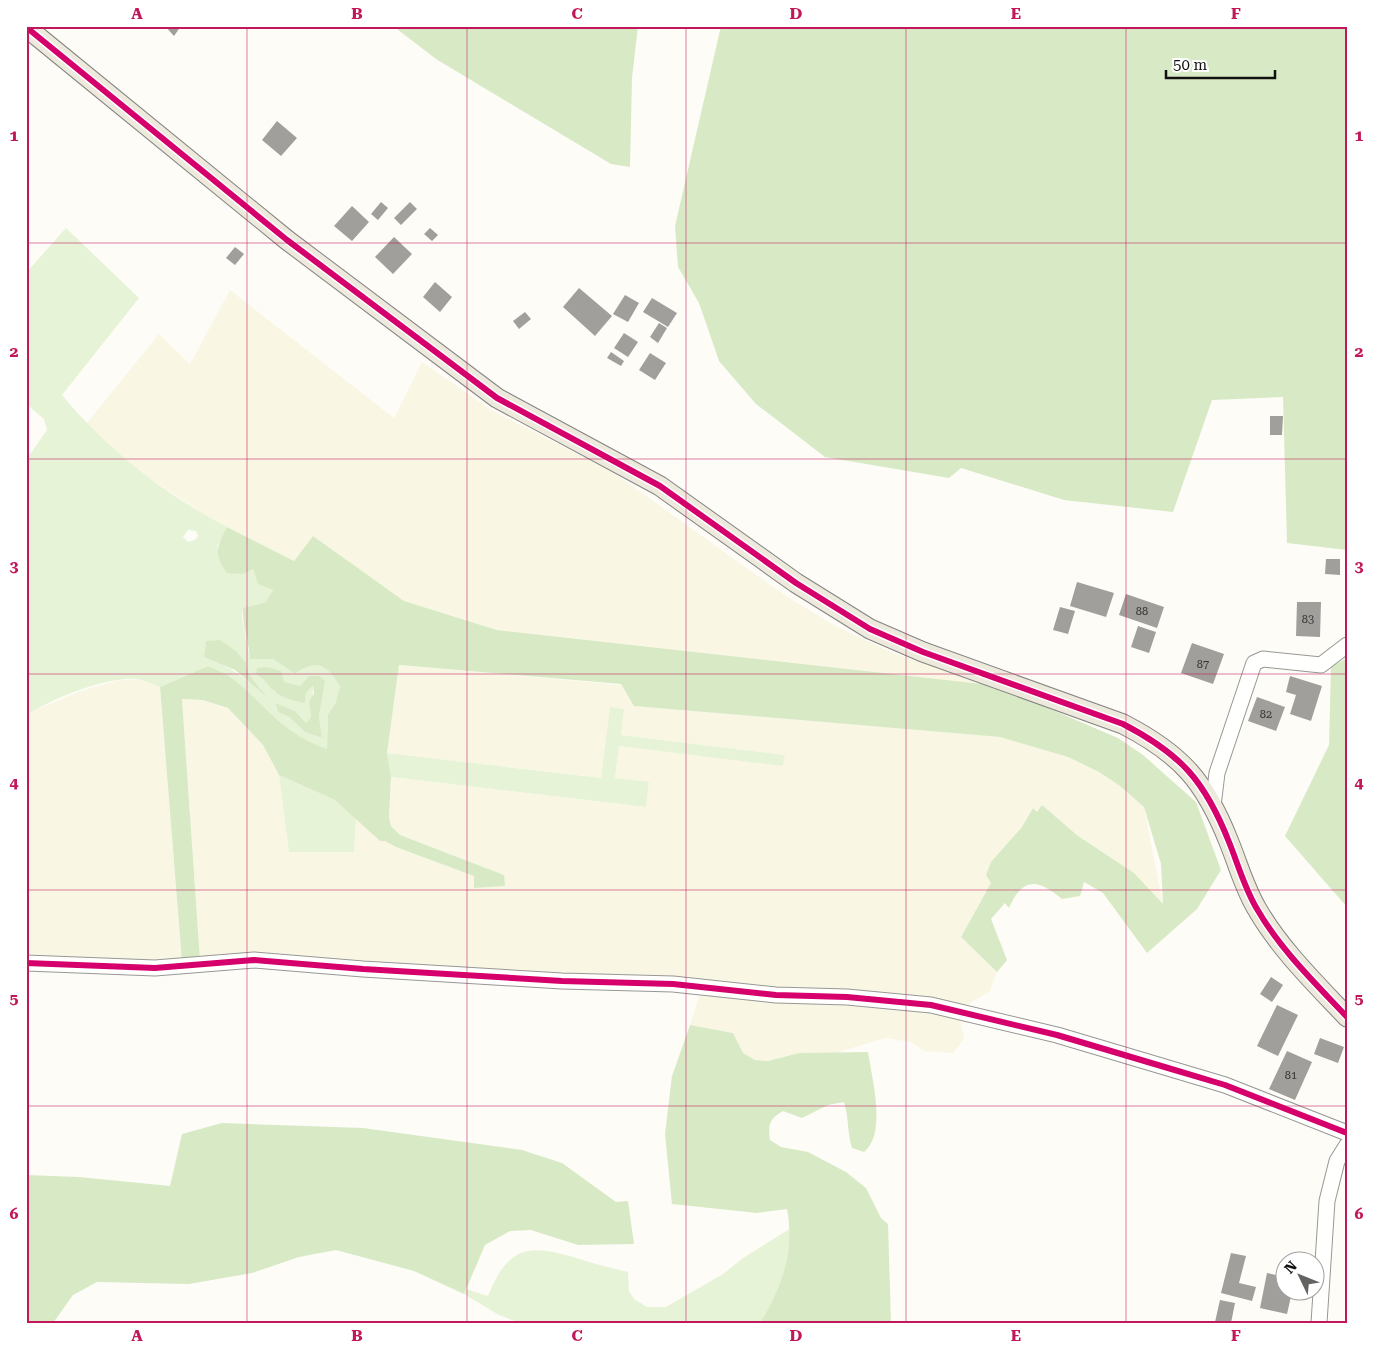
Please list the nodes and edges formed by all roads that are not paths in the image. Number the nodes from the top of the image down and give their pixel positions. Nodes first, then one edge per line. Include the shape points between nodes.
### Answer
1 (26, 27) edge
2 (1347, 645) edge
3 (1213, 806) junction
4 (26, 963) edge
5 (1347, 1016) edge
6 (1347, 1133) edge
7 (1347, 1144) edge
8 (1319, 1323) edge

1 - 3 main road via 287,240 497,398 660,486 796,583 870,629 923,652 1083,708 1148,736 1184,765
2 - 3 street via 1321,665 1263,659 1254,663 1218,773
3 - 5 main road via 1256,908 1300,967
4 - 6 street via 147,968 254,960 562,981 672,984 776,995 847,997 931,1005 1168,1068 1225,1086
7 - 8 street via 1337,1161 1327,1201

